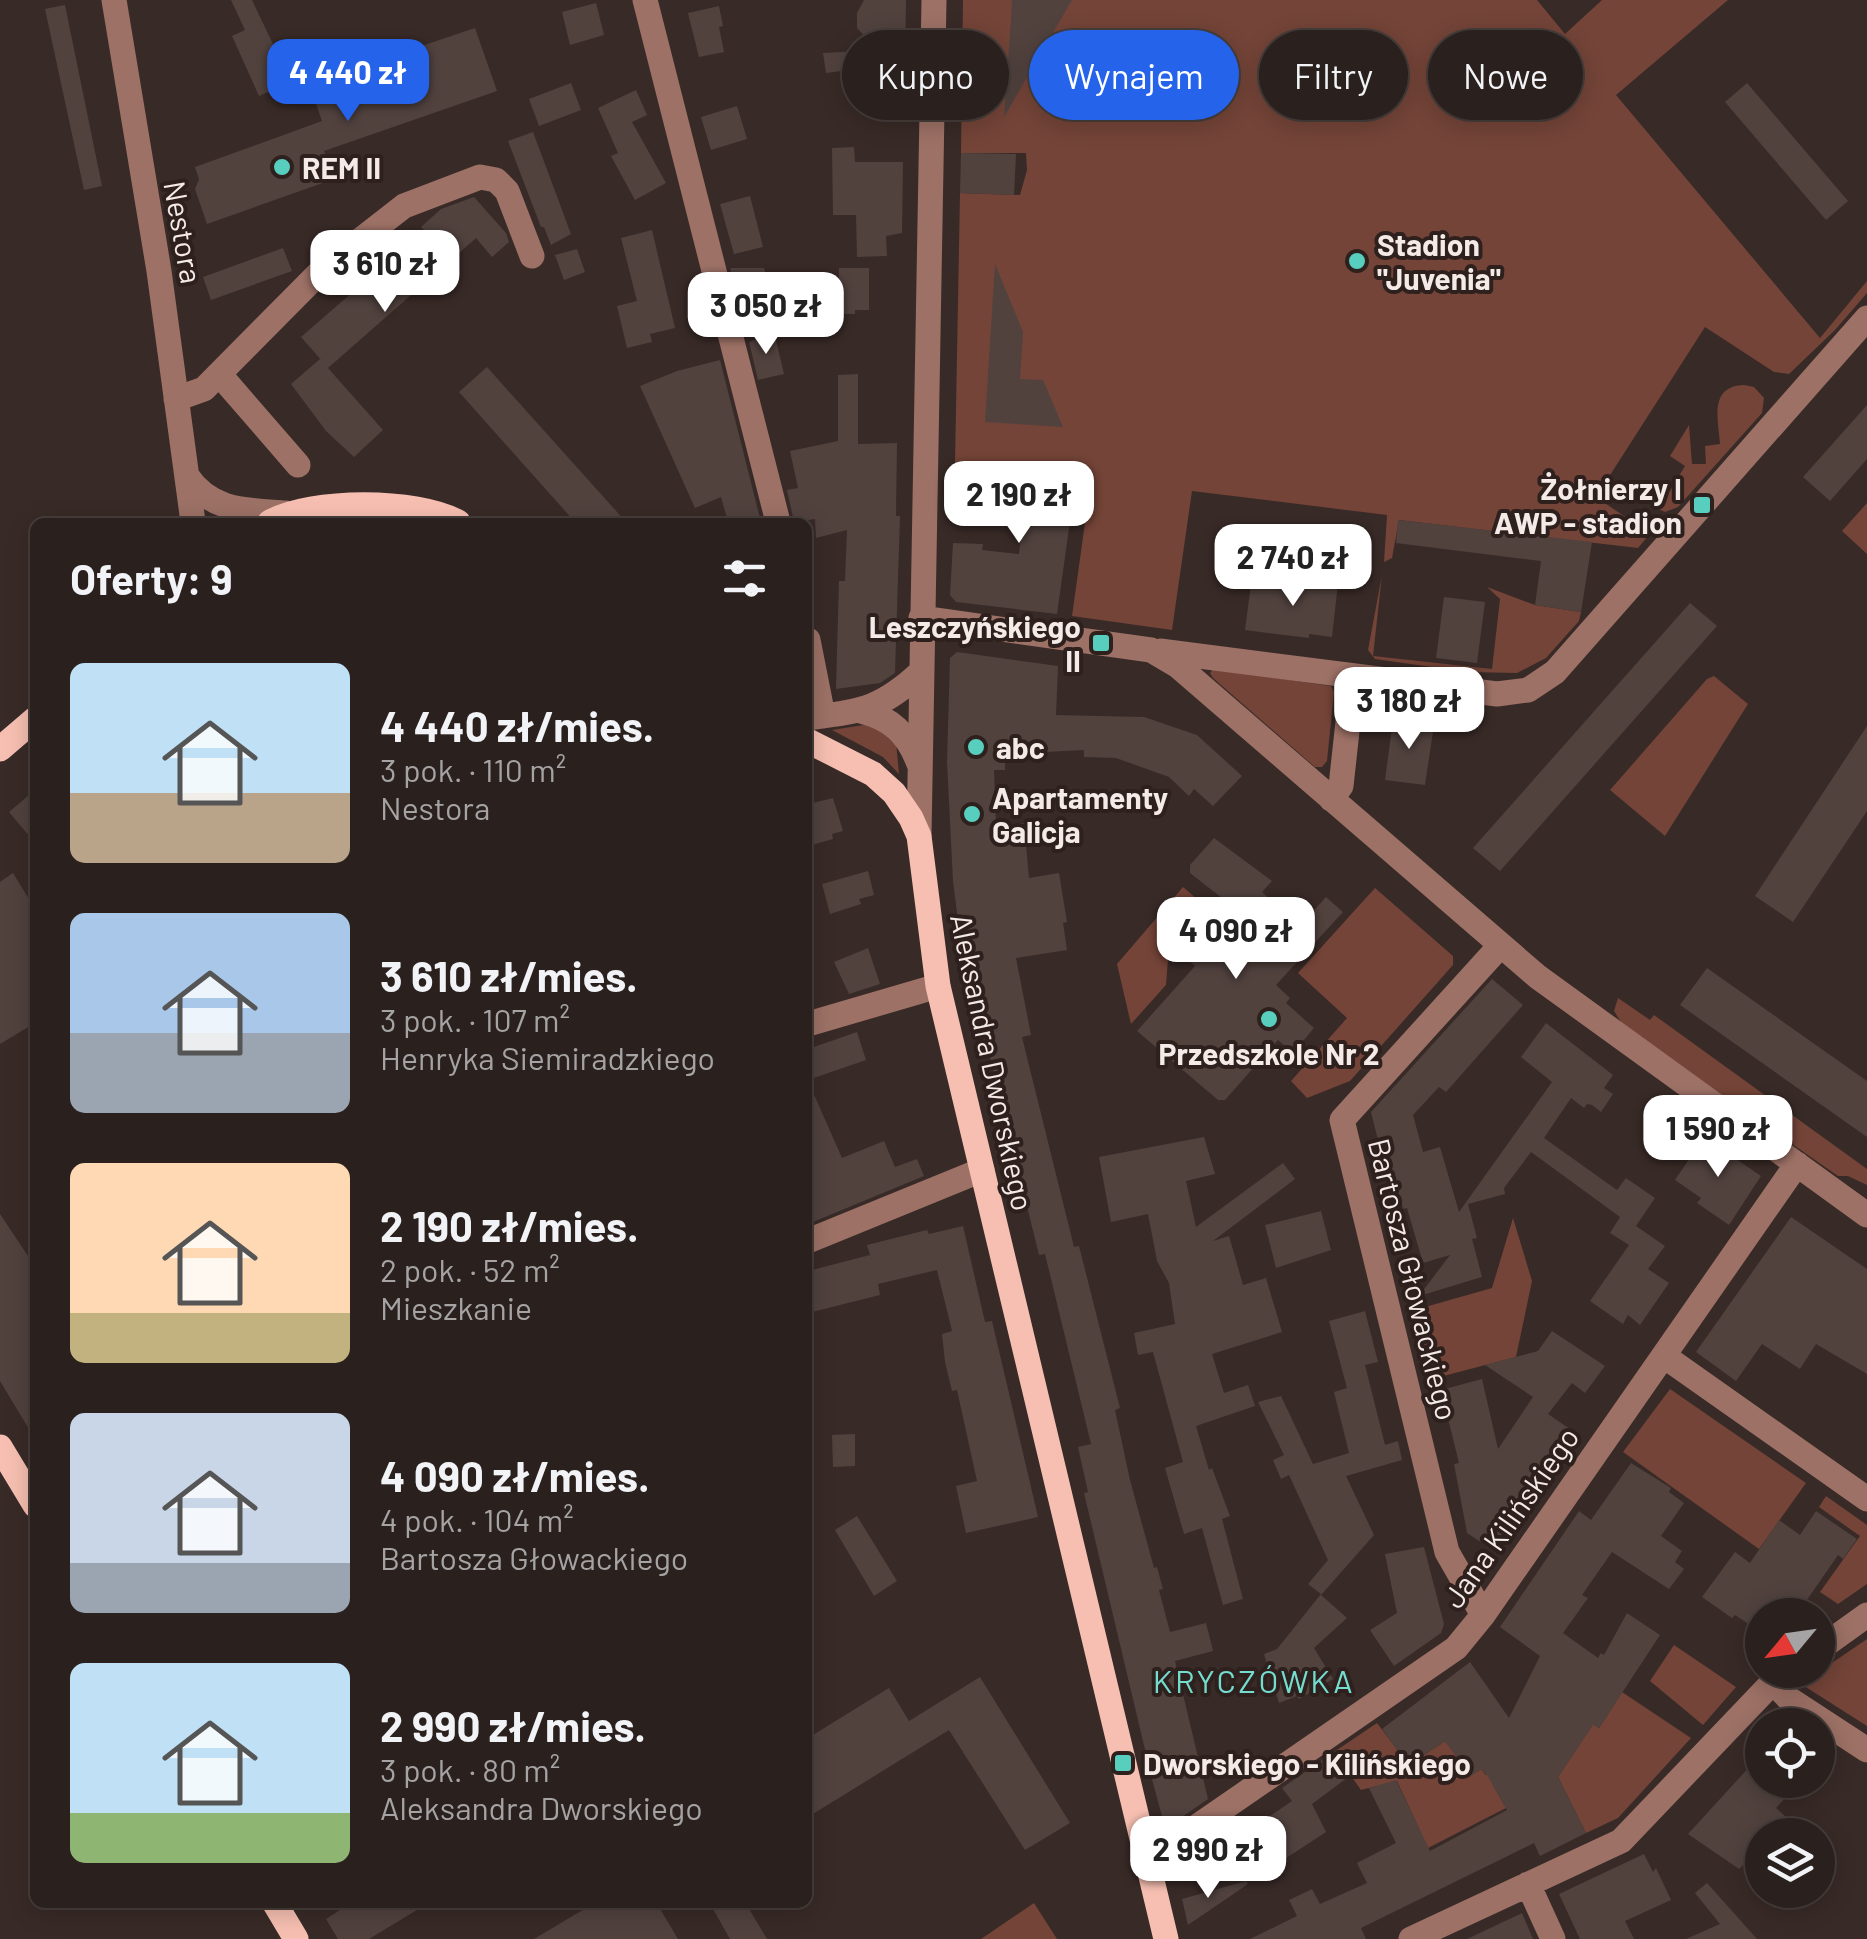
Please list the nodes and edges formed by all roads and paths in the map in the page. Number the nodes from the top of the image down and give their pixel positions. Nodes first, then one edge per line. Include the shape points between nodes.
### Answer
1 (114, 0) edge
2 (645, 0) edge
3 (934, 0) edge
4 (532, 256) dead end
5 (1867, 318) edge
6 (220, 375) junction
7 (176, 399) junction
8 (298, 466) dead end
9 (187, 476) junction
10 (193, 518) edge
11 (278, 518) edge
12 (450, 518) edge
13 (777, 518) edge
14 (920, 618) junction
15 (1151, 650) junction
16 (921, 672) junction
17 (1353, 676) junction
18 (812, 684) edge
19 (861, 711) junction
20 (815, 717) edge
21 (30, 723) edge
22 (812, 743) edge
23 (0, 750) edge
24 (920, 769) junction
25 (1331, 798) junction
26 (918, 836) junction
27 (1500, 946) junction
28 (938, 986) junction
29 (812, 1023) edge
30 (1797, 1164) junction
31 (982, 1170) junction
32 (1867, 1215) edge
33 (812, 1239) edge
34 (1664, 1356) junction
35 (0, 1447) edge
36 (30, 1497) edge
37 (1867, 1499) edge
38 (1483, 1615) junction
39 (1867, 1615) edge
40 (1835, 1638) edge
41 (1770, 1688) edge
42 (1785, 1688) edge
43 (1867, 1750) edge
44 (1147, 1862) junction
45 (1528, 1884) junction
46 (278, 1908) edge
47 (296, 1939) edge
48 (1166, 1939) edge
49 (1412, 1939) edge
50 (1553, 1939) edge

1 - 7 street, Nestora
2 - 13 street
3 - 14 street, Aleksandra Dworskiego
4 - 6 street via 507,191 480,177 404,206 322,270
5 - 17 street via 1555,672 1528,690 1497,694
6 - 7 street via 204,390
6 - 8 street
7 - 9 street, Nestora
9 - 10 street, Nestora
9 - 11 street via 224,508
11 - 12 main road via 382,505
14 - 15 street
14 - 16 street, Aleksandra Dworskiego
15 - 17 street
15 - 25 street
16 - 19 street via 888,701
16 - 24 street, Aleksandra Dworskiego
17 - 25 street via 1341,786
18 - 20 street
19 - 20 street
19 - 24 street via 894,724
21 - 23 main road
22 - 26 main road via 873,774 894,793
24 - 26 street, Aleksandra Dworskiego
25 - 27 street
26 - 28 main road, Aleksandra Dworskiego
27 - 30 street
27 - 38 street, Bartosza Głowackiego via 1342,1120 1447,1552
28 - 29 street
28 - 31 main road, Aleksandra Dworskiego
30 - 32 street
30 - 34 street, Jana Kilińskiego
31 - 33 street
31 - 44 main road, Aleksandra Dworskiego
34 - 37 street
34 - 38 street, Jana Kilińskiego
35 - 36 main road
38 - 44 street, Jana Kilińskiego via 1456,1648
39 - 40 street
41 - 45 street via 1620,1842
42 - 43 street via 1788,1699
44 - 48 main road, Aleksandra Dworskiego
45 - 49 street
45 - 50 street
46 - 47 main road

